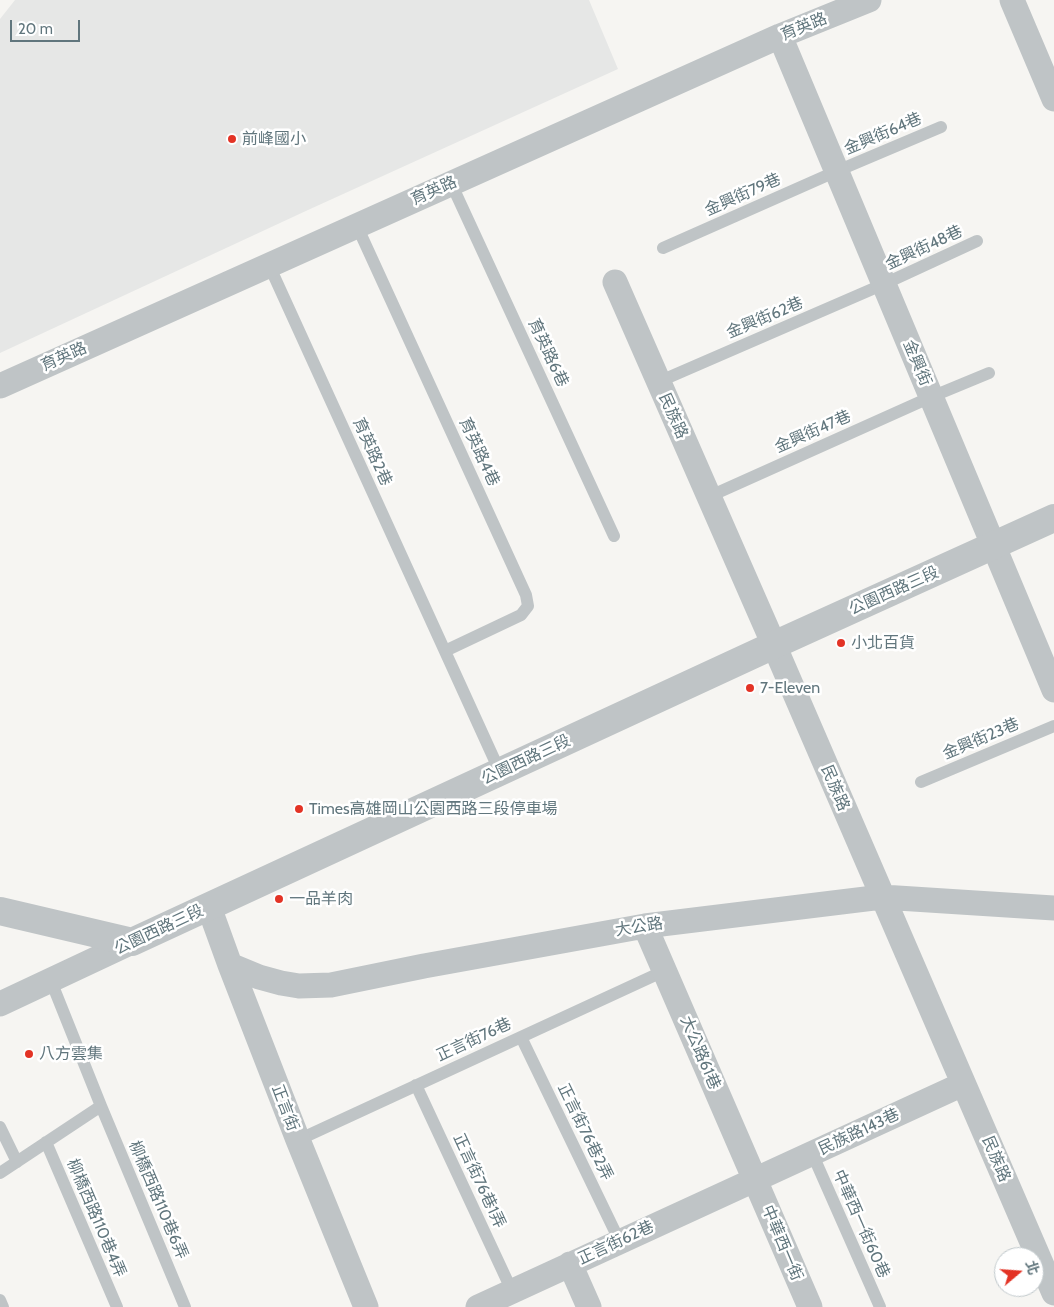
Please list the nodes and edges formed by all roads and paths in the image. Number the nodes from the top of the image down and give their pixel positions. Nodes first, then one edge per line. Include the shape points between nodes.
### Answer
1 (869, 0) edge
2 (1012, 0) edge
3 (780, 36) junction
4 (1054, 99) edge
5 (941, 127) dead end
6 (837, 171) junction
7 (451, 183) junction
8 (357, 226) junction
9 (978, 241) dead end
10 (663, 248) dead end
11 (269, 265) junction
12 (615, 282) dead end
13 (884, 284) junction
14 (989, 373) dead end
15 (658, 382) junction
16 (0, 386) edge
17 (931, 397) junction
18 (708, 496) junction
19 (1054, 518) edge
20 (614, 536) dead end
21 (994, 546) junction
22 (774, 646) junction
23 (445, 652) junction
24 (1049, 664) edge
25 (1054, 690) edge
26 (1054, 726) edge
27 (500, 772) junction
28 (922, 782) dead end
29 (882, 897) junction
30 (209, 907) junction
31 (1054, 908) edge
32 (0, 910) edge
33 (645, 926) junction
34 (132, 942) junction
35 (230, 966) junction
36 (664, 971) junction
37 (51, 981) junction
38 (0, 1004) edge
39 (521, 1036) junction
40 (963, 1084) junction
41 (416, 1085) junction
42 (101, 1106) junction
43 (0, 1127) edge
44 (298, 1140) junction
45 (46, 1142) junction
46 (812, 1154) junction
47 (17, 1162) junction
48 (0, 1173) edge
49 (755, 1180) junction
50 (620, 1242) junction
51 (570, 1264) junction
52 (512, 1291) junction
53 (1054, 1293) edge
54 (0, 1300) edge
55 (3, 1307) edge
56 (117, 1307) edge
57 (185, 1307) edge
58 (366, 1307) edge
59 (478, 1307) edge
60 (589, 1307) edge
61 (810, 1307) edge
62 (880, 1307) edge

1 - 3 street, 育英路
2 - 4 street
3 - 6 street, 金興街
3 - 7 street, 育英路
5 - 6 lane, 金興街64巷
6 - 10 lane, 金興街79巷
6 - 13 street, 金興街
7 - 8 street, 育英路
7 - 20 lane, 育英路6巷
8 - 11 street, 育英路
8 - 23 lane, 育英路4巷 via 526,595 528,606 521,615
9 - 13 lane, 金興街48巷
11 - 16 street, 育英路
11 - 23 lane, 育英路2巷
12 - 15 street, 民族路
13 - 15 lane, 金興街62巷
13 - 17 street, 金興街
14 - 17 lane, 金興街47巷
15 - 18 street, 民族路
17 - 18 lane, 金興街47巷
17 - 21 street, 金興街
18 - 22 street, 民族路
19 - 21 street, 公園西路三段
21 - 22 street, 公園西路三段
21 - 24 street, 金興街
22 - 27 street, 公園西路三段
22 - 29 street, 民族路
23 - 27 lane, 育英路2巷
24 - 25 street, 金興街
26 - 28 lane, 金興街23巷
27 - 30 street, 公園西路三段
29 - 31 street, 大公路
29 - 33 street, 大公路
29 - 40 street, 民族路
30 - 34 street, 公園西路三段
30 - 35 street, 正言街
32 - 34 street
33 - 35 street, 大公路 via 331,985 282,983
33 - 36 street, 大公路61巷
34 - 37 street, 公園西路三段
35 - 44 street, 正言街
36 - 39 lane, 正言街76巷
36 - 49 street, 大公路61巷
37 - 38 street, 公園西路三段
37 - 42 lane, 柳橋西路110巷6弄
39 - 41 lane, 正言街76巷
39 - 50 lane, 正言街76巷2弄
40 - 46 street, 民族路143巷
40 - 53 street, 民族路
41 - 44 lane, 正言街76巷
41 - 52 lane, 正言街76巷1弄
42 - 45 lane
42 - 57 lane, 柳橋西路110巷6弄
43 - 47 lane
44 - 58 street, 正言街
45 - 47 lane
45 - 56 lane, 柳橋西路110巷4弄
46 - 49 street, 民族路143巷
46 - 62 lane, 中華西一街60巷
47 - 48 lane
49 - 50 street, 正言街62巷
49 - 61 street, 中華西一街
50 - 51 street, 正言街62巷
51 - 52 street, 正言街62巷
51 - 60 street
52 - 59 street, 正言街62巷
54 - 55 lane

